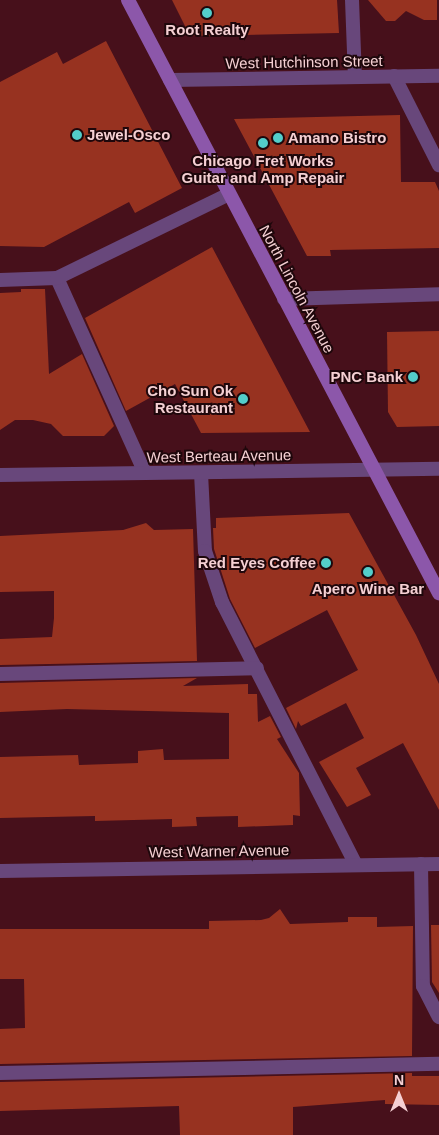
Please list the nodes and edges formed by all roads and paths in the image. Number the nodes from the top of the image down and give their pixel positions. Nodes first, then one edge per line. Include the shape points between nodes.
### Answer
1 (128, 0) edge
2 (352, 0) edge
3 (394, 76) junction
4 (439, 76) edge
5 (355, 77) junction
6 (170, 80) junction
7 (439, 165) edge
8 (229, 194) junction
9 (58, 278) junction
10 (0, 280) edge
11 (439, 294) edge
12 (284, 298) junction
13 (439, 469) edge
14 (374, 470) junction
15 (201, 472) junction
16 (145, 473) junction
17 (0, 475) edge
18 (439, 593) edge
19 (257, 668) junction
20 (0, 674) edge
21 (421, 864) junction
22 (439, 864) edge
23 (356, 865) junction
24 (0, 871) edge
25 (439, 1017) edge
26 (439, 1064) edge
27 (0, 1073) edge

1 - 6 main road, North Lincoln Avenue
2 - 5 street
3 - 4 street, West Hutchinson Street
3 - 5 street, West Hutchinson Street
3 - 7 street
5 - 6 street, West Hutchinson Street
6 - 8 main road, North Lincoln Avenue
8 - 9 street
8 - 12 main road, North Lincoln Avenue
9 - 10 street
9 - 16 street
11 - 12 street
12 - 14 main road, North Lincoln Avenue
13 - 14 street, West Berteau Avenue
14 - 15 street, West Berteau Avenue
14 - 18 main road, North Lincoln Avenue
15 - 16 street, West Berteau Avenue
15 - 19 street via 206,551 222,602
16 - 17 street, West Berteau Avenue
19 - 20 street
19 - 23 street
21 - 22 street, West Warner Avenue
21 - 23 street, West Warner Avenue
21 - 25 street via 423,986
23 - 24 street, West Warner Avenue
26 - 27 street

